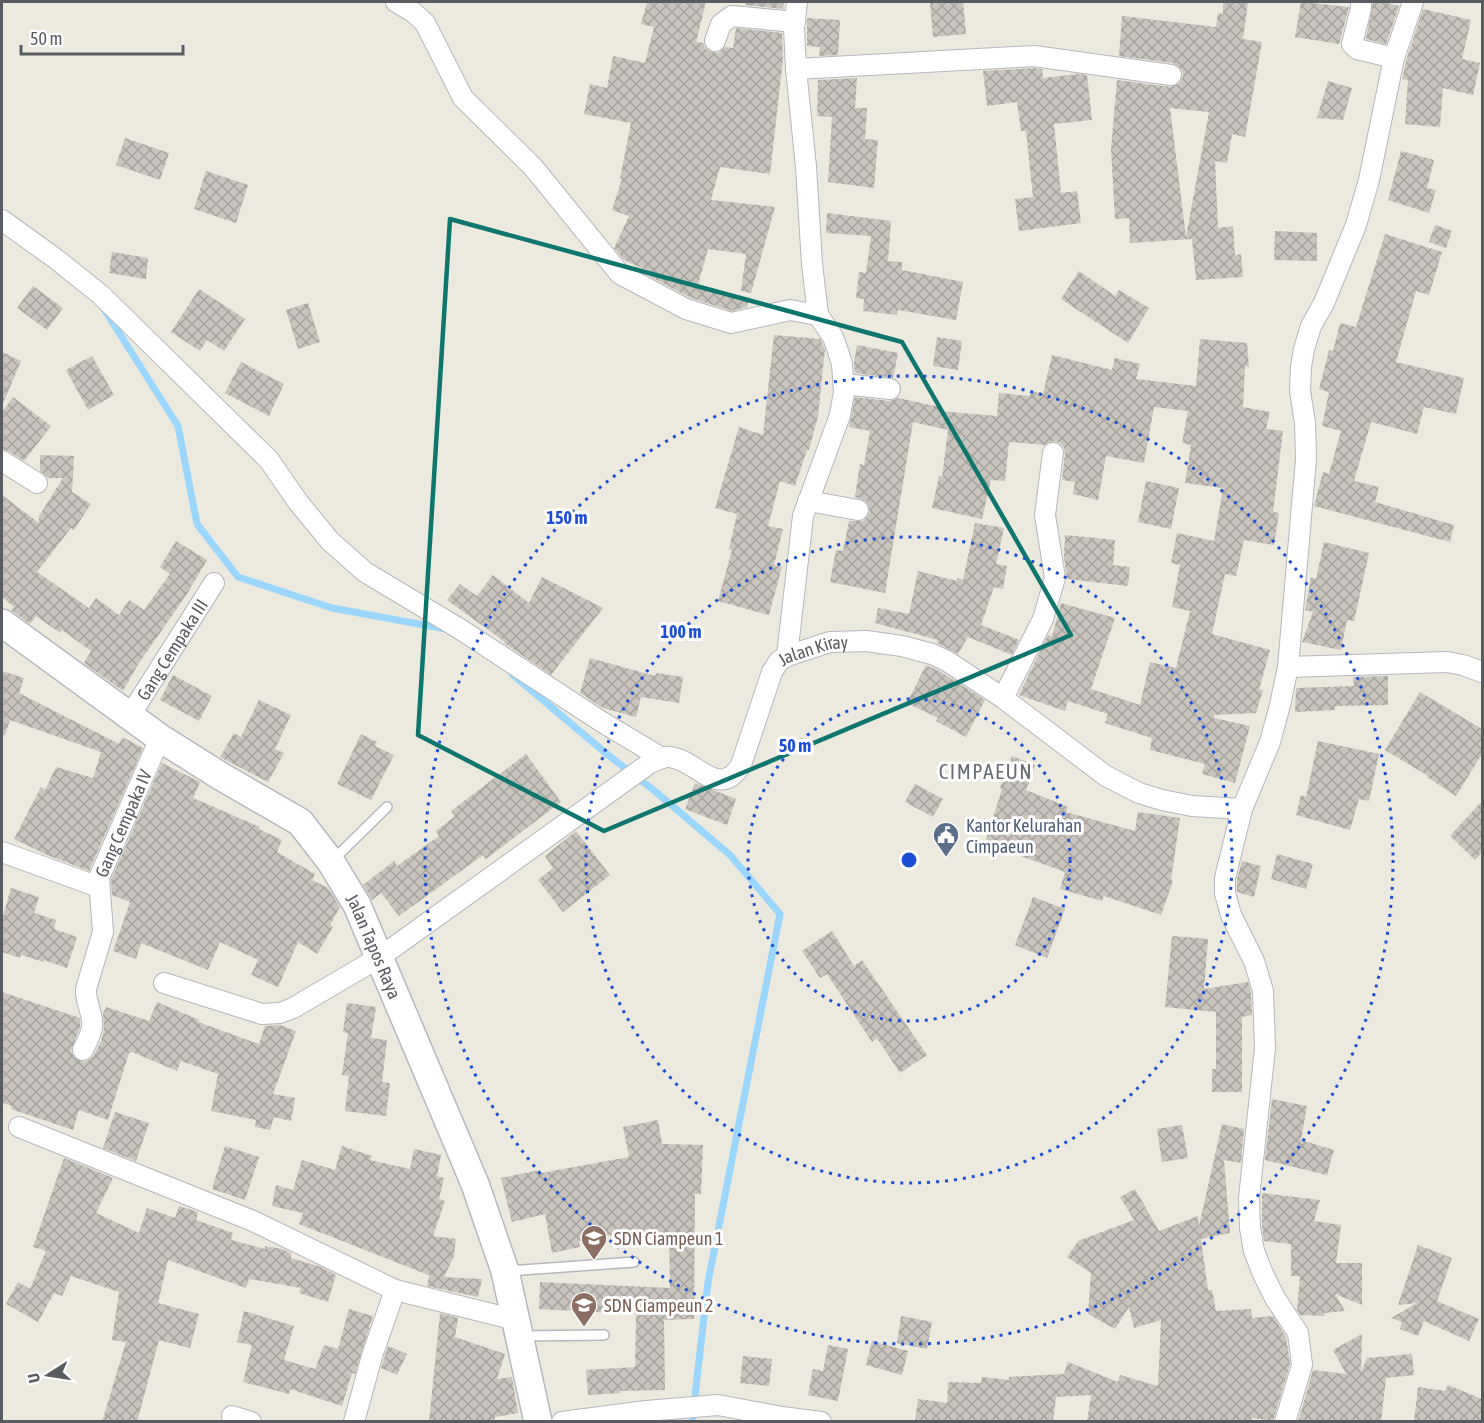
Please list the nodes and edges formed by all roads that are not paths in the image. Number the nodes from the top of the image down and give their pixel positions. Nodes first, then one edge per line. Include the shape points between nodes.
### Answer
1 (396, 2) edge
2 (797, 2) edge
3 (1361, 2) edge
4 (1413, 2) edge
5 (795, 22) junction
6 (715, 41) dead end
7 (1394, 58) junction
8 (796, 69) junction
9 (1171, 75) dead end
10 (2, 220) edge
11 (819, 315) junction
12 (844, 384) junction
13 (890, 389) dead end
14 (1053, 453) dead end
15 (2, 461) edge
16 (37, 483) dead end
17 (808, 501) junction
18 (858, 510) dead end
19 (214, 583) dead end
20 (2, 624) edge
21 (787, 656) junction
22 (1288, 667) junction
23 (1482, 672) edge
24 (1003, 698) junction
25 (129, 717) junction
26 (160, 738) junction
27 (656, 761) junction
28 (387, 807) dead end
29 (1242, 809) junction
30 (2, 852) edge
31 (331, 862) junction
32 (99, 887) junction
33 (380, 957) junction
34 (164, 983) dead end
35 (83, 1050) dead end
36 (19, 1127) dead end
37 (634, 1263) dead end
38 (505, 1271) junction
39 (395, 1290) junction
40 (518, 1328) junction
41 (604, 1335) dead end
42 (232, 1416) dead end
43 (251, 1422) edge
44 (354, 1422) edge
45 (538, 1422) edge
46 (562, 1422) edge
47 (821, 1422) edge
48 (1285, 1422) edge

1 - 11 street via 424,24 463,98 533,166 620,274 686,309 731,323 790,310
2 - 5 street
3 - 7 street via 1352,44
4 - 7 street
5 - 6 street via 732,16 721,24
5 - 8 street
7 - 22 street via 1356,225 1311,326 1301,367 1305,459
8 - 9 street via 1034,56
8 - 11 street
10 - 27 street via 100,295 268,460 330,541 365,572 460,629
11 - 12 street via 833,337
12 - 13 street
12 - 17 street via 840,415
14 - 24 street via 1045,514 1055,578 1043,619
15 - 16 street
17 - 18 street
17 - 21 street via 800,530
19 - 25 street, Gang Cempaka III
20 - 25 main road, Jalan Tapos Raya
21 - 24 street, Jalan Kiray via 830,642 856,640 902,646 947,661
21 - 27 street, Jalan Kiray via 772,672 735,774 726,780 713,778 675,758
22 - 23 street via 1447,662
22 - 29 street via 1270,742
24 - 29 street, Jalan Kiray via 1106,776 1138,792 1192,806
25 - 26 main road, Jalan Tapos Raya
26 - 31 main road, Jalan Tapos Raya via 300,822
26 - 32 street, Gang Cempaka IV via 103,868
27 - 33 street
28 - 31 lane
29 - 48 street via 1225,893 1263,991 1265,1048 1249,1198 1250,1228 1263,1274 1298,1333 1302,1365
30 - 32 street
31 - 33 main road, Jalan Tapos Raya via 357,905
32 - 35 street, Gang Cempaka IV via 103,932 86,989 92,1028
33 - 34 street via 293,1008 270,1015
33 - 38 main road, Jalan Tapos Raya via 475,1184
36 - 39 street via 253,1221
37 - 38 lane
38 - 40 main road, Jalan Tapos Raya
39 - 40 street
39 - 44 street
40 - 41 lane
40 - 45 main road, Jalan Tapos Raya
42 - 43 street
46 - 47 street via 717,1405

